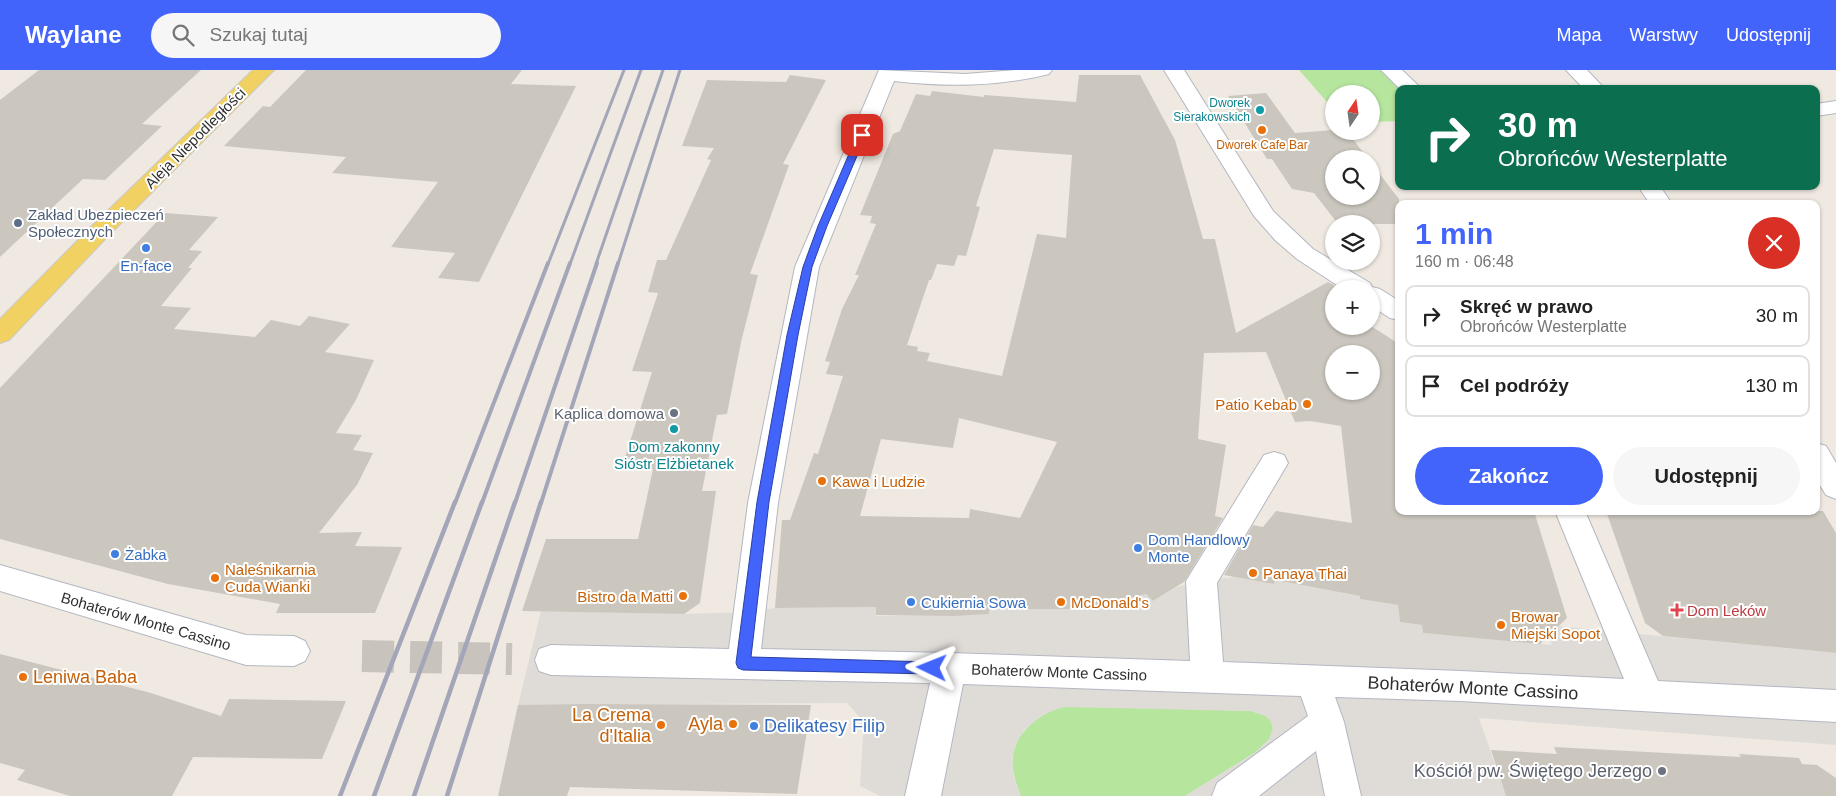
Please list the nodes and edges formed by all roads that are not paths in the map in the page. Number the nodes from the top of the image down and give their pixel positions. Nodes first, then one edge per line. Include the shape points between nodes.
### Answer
1 (264, 70) edge
2 (1042, 70) edge
3 (1174, 70) edge
4 (1391, 70) edge
5 (1576, 70) edge
6 (888, 72) edge
7 (1408, 85) edge
8 (1591, 85) edge
9 (1836, 107) edge
10 (1820, 109) edge
11 (1347, 280) edge
12 (1380, 300) edge
13 (1395, 310) edge
14 (0, 334) edge
15 (1820, 461) edge
16 (1274, 463) dead end
17 (1836, 487) edge
18 (1572, 515) edge
19 (0, 578) edge
20 (294, 651) dead end
21 (551, 660) dead end
22 (743, 663) junction
23 (950, 668) junction
24 (1208, 677) junction
25 (1312, 680) junction
26 (1648, 697) junction
27 (1836, 706) edge
28 (1327, 722) junction
29 (923, 796) edge
30 (1230, 796) edge
31 (1343, 796) edge

1 - 14 main road, Aleja Niepodległości
2 - 6 street via 966,82
3 - 11 street via 1265,216 1305,254
4 - 7 street
5 - 8 street
6 - 22 street via 808,267 763,502
9 - 10 street
12 - 13 street
15 - 17 street
16 - 24 street via 1201,581
18 - 26 street
19 - 20 street, Bohaterów Monte Cassino via 246,650
21 - 22 street, Bohaterów Monte Cassino
22 - 23 street, Bohaterów Monte Cassino
23 - 24 street, Bohaterów Monte Cassino
23 - 29 street
24 - 25 street, Bohaterów Monte Cassino
25 - 26 street, Bohaterów Monte Cassino
25 - 28 street
26 - 27 street, Bohaterów Monte Cassino
28 - 30 street
28 - 31 street

